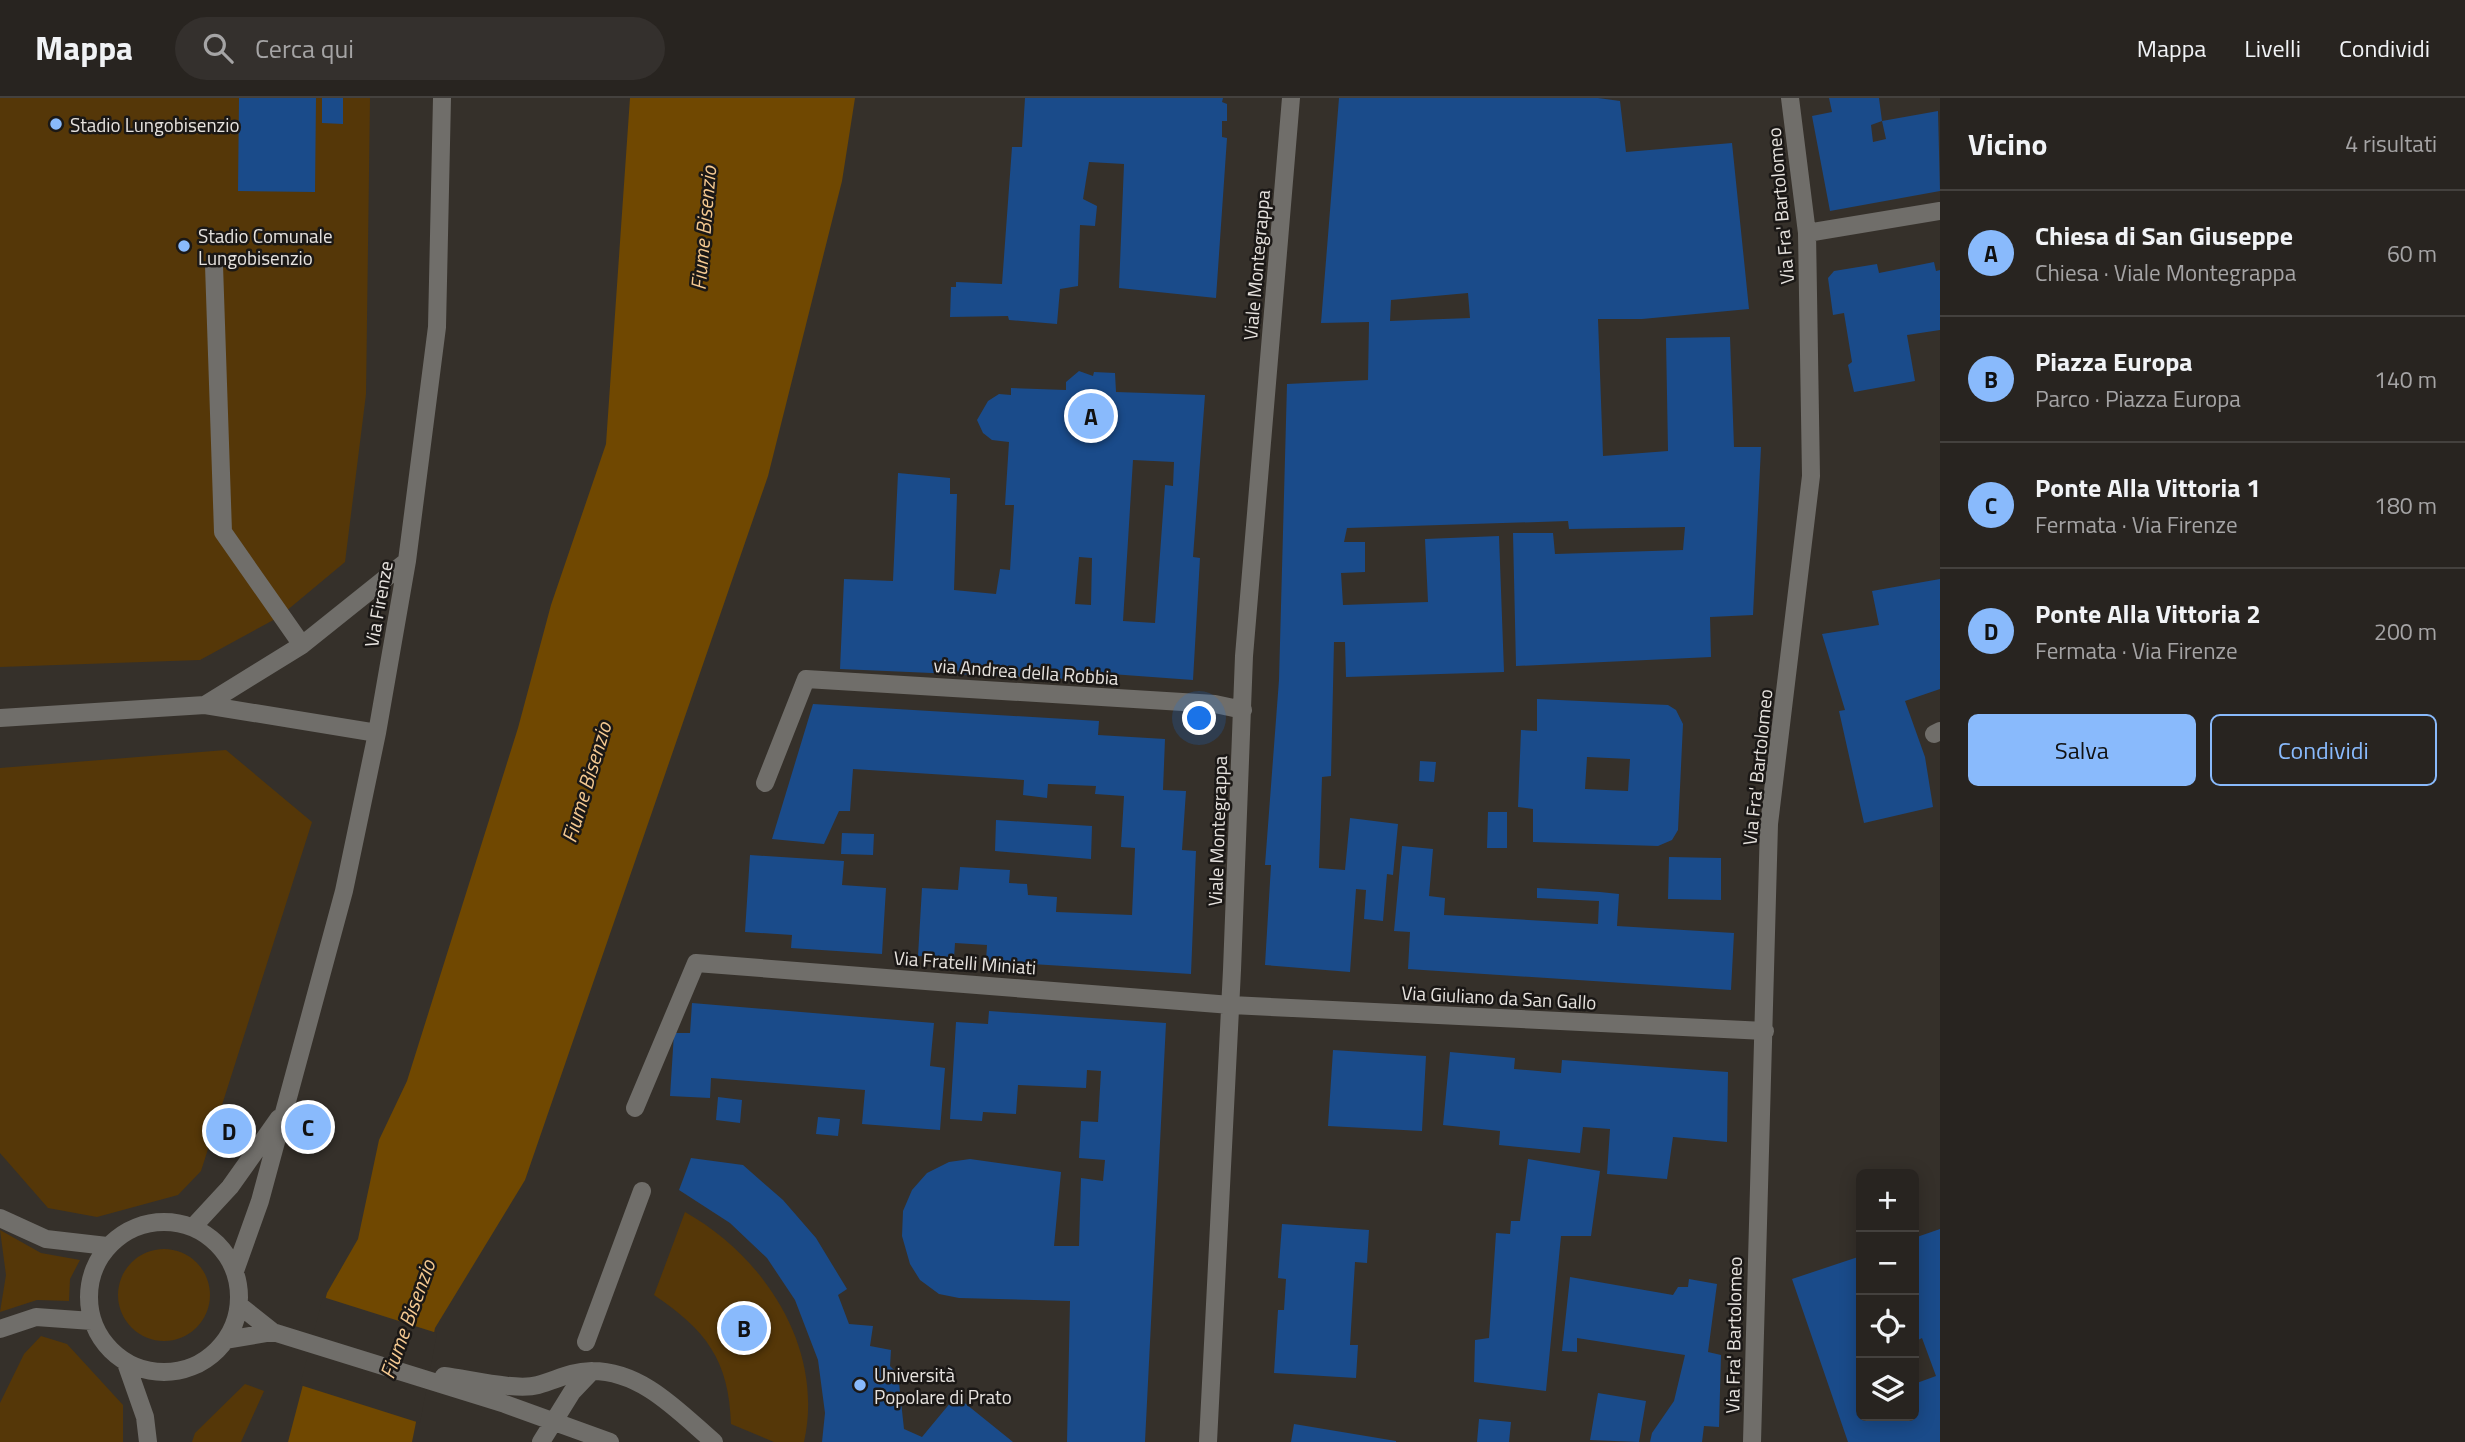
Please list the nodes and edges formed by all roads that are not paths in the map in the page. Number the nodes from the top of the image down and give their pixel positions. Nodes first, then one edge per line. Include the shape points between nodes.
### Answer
1 (442, 98) edge
2 (1291, 98) edge
3 (1790, 98) edge
4 (1940, 211) edge
5 (1807, 233) junction
6 (214, 265) dead end
7 (407, 561) junction
8 (302, 645) junction
9 (205, 705) junction
10 (1244, 710) junction
11 (0, 718) edge
12 (377, 733) junction
13 (765, 783) dead end
14 (1231, 1005) junction
15 (1765, 1031) junction
16 (287, 1107) junction
17 (635, 1108) dead end
18 (642, 1191) dead end
19 (0, 1218) edge
20 (193, 1227) junction
21 (107, 1246) junction
22 (235, 1270) junction
23 (239, 1305) junction
24 (92, 1321) junction
25 (0, 1329) edge
26 (273, 1332) junction
27 (226, 1340) junction
28 (586, 1342) dead end
29 (126, 1363) junction
30 (592, 1371) junction
31 (406, 1372) junction
32 (552, 1420) junction
33 (148, 1442) edge
34 (541, 1442) edge
35 (610, 1442) edge
36 (713, 1442) edge
37 (1208, 1442) edge
38 (1752, 1442) edge

1 - 7 street, Via Firenze via 437,327
2 - 10 street, Viale Montegrappa via 1244,656
3 - 5 street, Via Fra' Bartolomeo
4 - 5 street
5 - 15 street, Via Fra' Bartolomeo via 1811,476 1769,824
6 - 8 street via 223,532
7 - 8 street
7 - 12 street, Via Firenze
8 - 9 street
9 - 11 street
9 - 12 street
10 - 13 street, via Andrea della Robbia via 1215,704 806,678 776,725
10 - 14 street, Viale Montegrappa
12 - 16 street, Via Firenze via 344,891
14 - 15 street, Via Giuliano da San Gallo
14 - 17 street, Via Fratelli Miniati via 696,963
14 - 37 street, Viale Montegrappa
15 - 38 street, Via Fra' Bartolomeo
16 - 20 street, Via Firenze via 230,1187
16 - 22 street, Via Firenze
18 - 28 street
19 - 21 street via 46,1239
20 - 21 street via 147,1223 126,1231
20 - 22 street via 218,1245
21 - 24 street via 89,1281
22 - 23 street
23 - 26 street
23 - 27 street
24 - 25 street via 36,1317
24 - 29 street via 111,1352
26 - 27 street
26 - 31 street
27 - 29 street via 209,1358 189,1369 146,1371
29 - 33 street via 145,1418
30 - 31 street via 570,1372 523,1386
30 - 32 street
30 - 36 street via 633,1379
31 - 32 street
32 - 34 street
32 - 35 street

